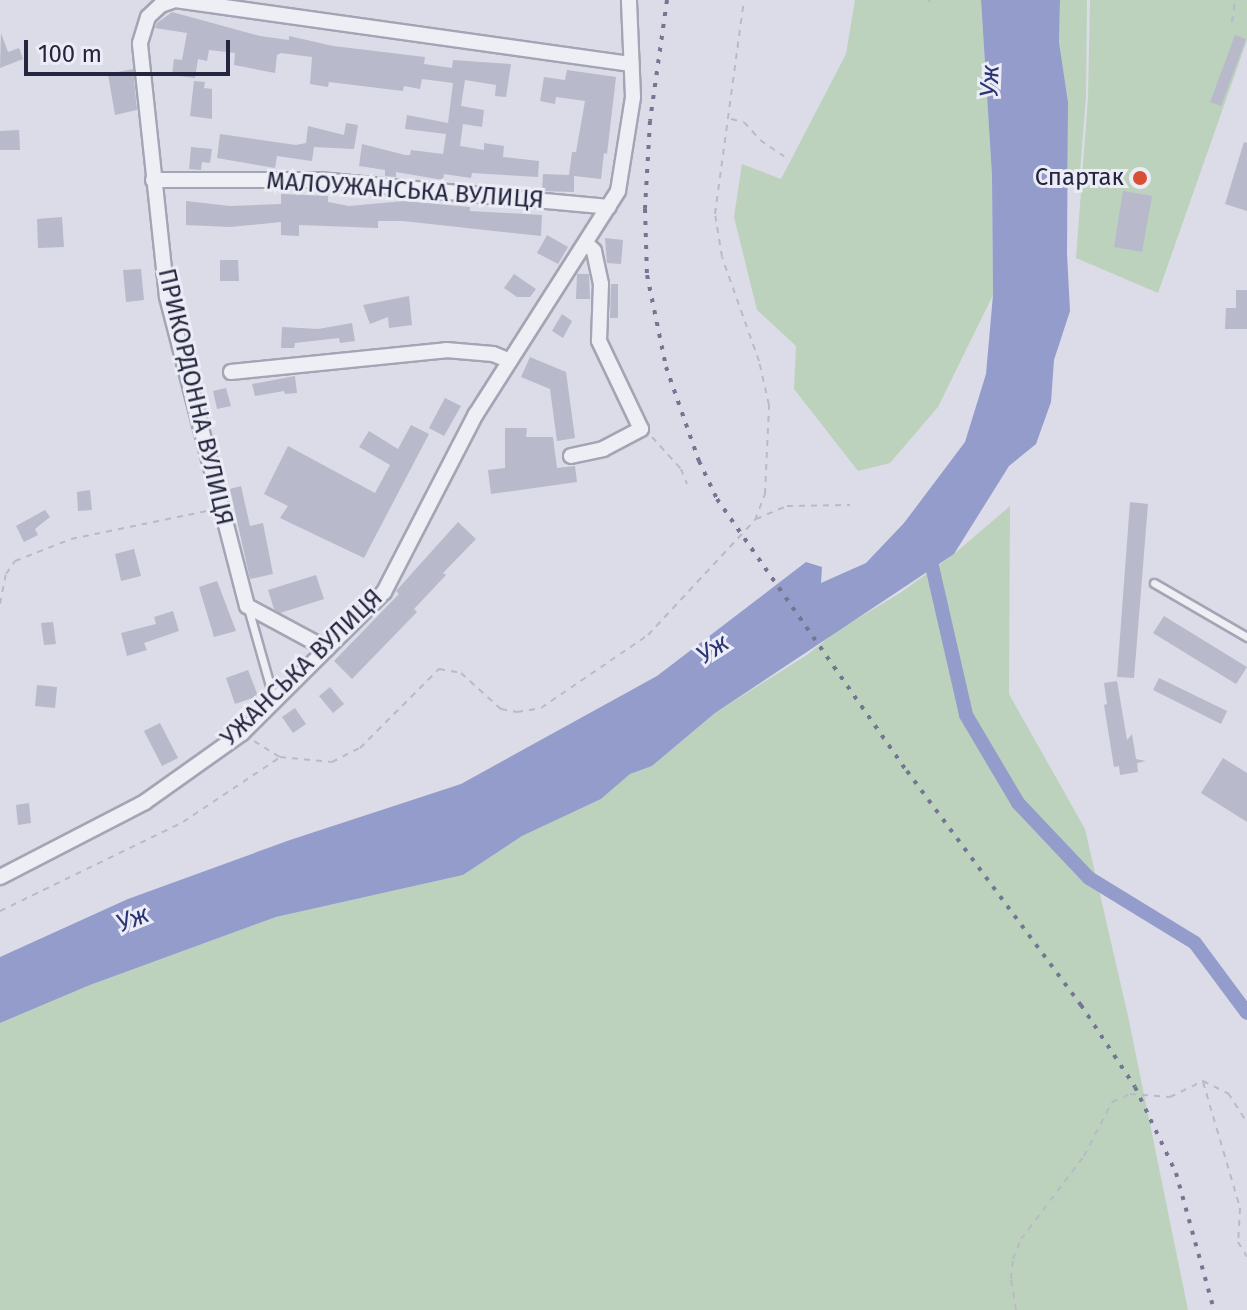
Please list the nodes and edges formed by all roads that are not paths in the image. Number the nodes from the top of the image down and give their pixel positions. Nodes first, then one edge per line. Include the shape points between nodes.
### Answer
1 (629, 0) edge
2 (632, 64) junction
3 (153, 180) junction
4 (609, 207) junction
5 (586, 243) junction
6 (510, 361) junction
7 (231, 372) dead end
8 (571, 456) dead end
9 (1154, 583) dead end
10 (247, 606) junction
11 (1247, 637) edge
12 (327, 649) junction
13 (274, 702) junction
14 (0, 877) edge

1 - 2 street, УЖАНСЬКА ВУЛИЦЯ
2 - 3 street, ПРИКОРДОННА ВУЛИЦЯ via 175,0 154,9 140,43
2 - 4 street, УЖАНСЬКА ВУЛИЦЯ via 633,97 618,191
3 - 4 street, МАЛОУЖАНСЬКА ВУЛИЦЯ via 319,180
3 - 10 street, ПРИКОРДОННА ВУЛИЦЯ via 167,297
4 - 5 street, УЖАНСЬКА ВУЛИЦЯ
5 - 6 street, УЖАНСЬКА ВУЛИЦЯ
5 - 8 street via 594,251 601,284 599,341 641,429 603,449
6 - 7 street via 493,354 446,350
6 - 12 street, УЖАНСЬКА ВУЛИЦЯ via 476,414 384,592
9 - 11 lane
10 - 12 street
10 - 13 lane
12 - 13 street, УЖАНСЬКА ВУЛИЦЯ
13 - 14 street, УЖАНСЬКА ВУЛИЦЯ via 242,733 145,802

